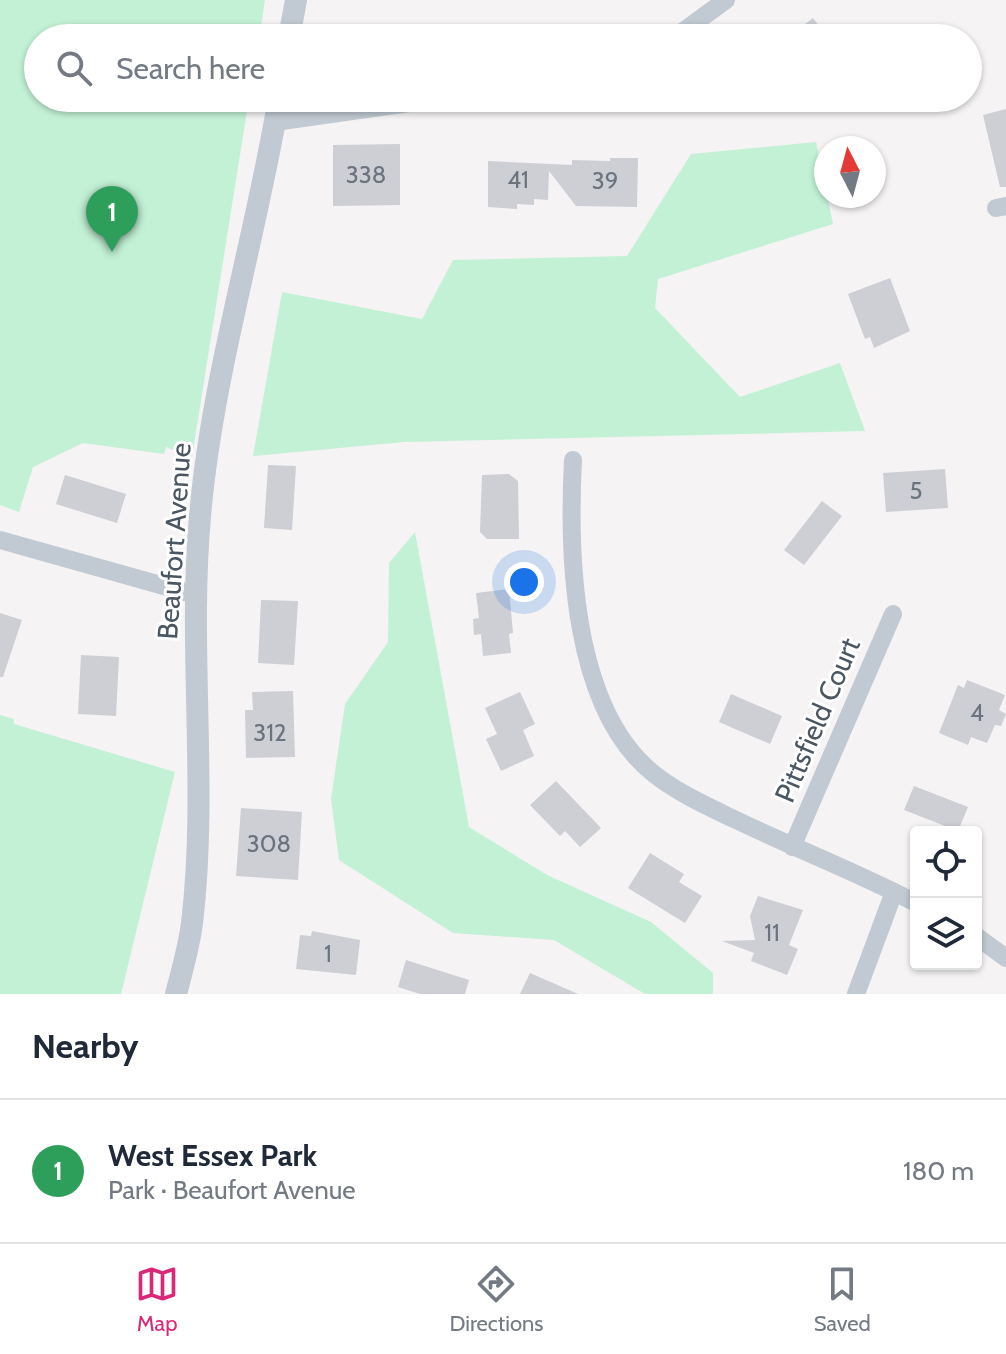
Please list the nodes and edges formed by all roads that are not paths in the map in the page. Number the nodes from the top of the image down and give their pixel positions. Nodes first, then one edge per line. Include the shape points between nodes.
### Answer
1 (296, 0) edge
2 (726, 0) edge
3 (292, 24) edge
4 (693, 24) edge
5 (277, 112) edge
6 (345, 112) edge
7 (275, 122) junction
8 (573, 460) dead end
9 (0, 540) edge
10 (196, 595) junction
11 (893, 614) dead end
12 (792, 847) junction
13 (894, 892) junction
14 (910, 900) edge
15 (982, 940) edge
16 (1006, 958) edge
17 (176, 994) edge
18 (856, 994) edge

1 - 3 street
2 - 4 street
5 - 7 street, Beaufort Avenue
6 - 7 street
7 - 10 street, Beaufort Avenue via 211,438
8 - 12 street via 570,517 580,622 595,682 611,717 653,773 689,797
9 - 10 street
10 - 17 street, Beaufort Avenue via 196,863 192,925
11 - 12 street, Pittsfield Court
12 - 13 street
13 - 14 street
13 - 18 street
15 - 16 street

